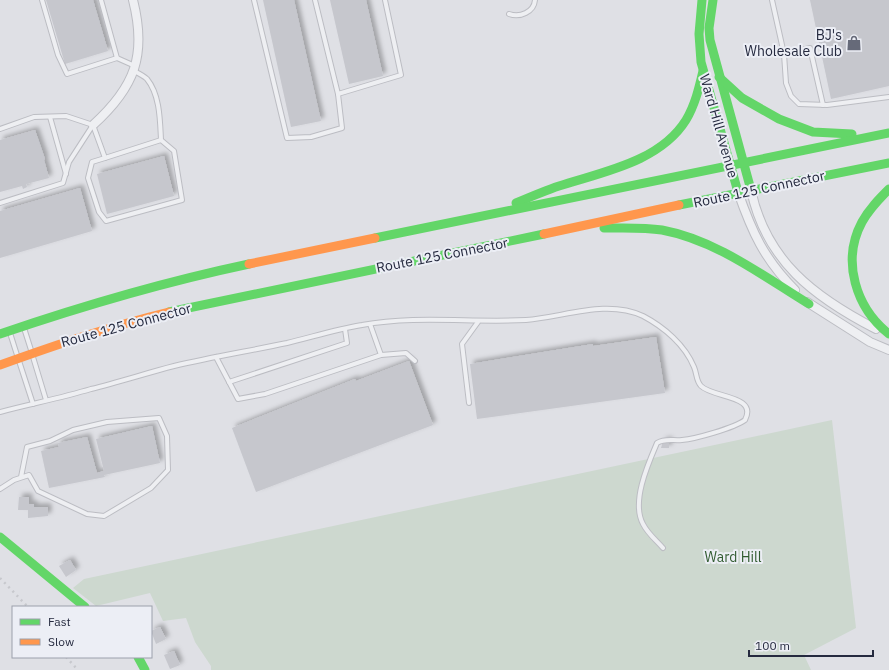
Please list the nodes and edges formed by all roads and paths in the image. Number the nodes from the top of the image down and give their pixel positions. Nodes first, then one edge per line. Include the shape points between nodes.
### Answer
1 (42, 0) edge
2 (101, 0) edge
3 (133, 0) edge
4 (254, 0) edge
5 (316, 0) edge
6 (385, 0) edge
7 (536, 0) edge
8 (702, 0) edge
9 (713, 0) edge
10 (772, 0) edge
11 (509, 14) dead end
12 (784, 54) junction
13 (117, 58) junction
14 (135, 68) junction
15 (703, 71) junction
16 (719, 77) junction
17 (338, 94) junction
18 (889, 97) edge
19 (823, 105) junction
20 (50, 117) junction
21 (93, 124) junction
22 (0, 129) edge
23 (889, 133) edge
24 (875, 136) junction
25 (162, 140) junction
26 (105, 158) junction
27 (743, 163) junction
28 (889, 163) edge
29 (731, 165) junction
30 (66, 174) junction
31 (889, 189) edge
32 (751, 190) junction
33 (738, 192) junction
34 (0, 203) edge
35 (482, 217) junction
36 (579, 228) junction
37 (809, 304) junction
38 (478, 322) junction
39 (370, 324) junction
40 (23, 326) junction
41 (345, 329) junction
42 (9, 330) junction
43 (0, 334) edge
44 (889, 335) edge
45 (889, 350) edge
46 (32, 353) junction
47 (381, 355) junction
48 (216, 357) junction
49 (18, 358) junction
50 (415, 362) dead end
51 (0, 365) edge
52 (229, 382) junction
53 (46, 400) junction
54 (469, 403) dead end
55 (33, 404) junction
56 (0, 412) edge
57 (21, 477) junction
58 (0, 489) edge
59 (0, 537) edge
60 (663, 548) dead end
61 (84, 606) edge
62 (139, 658) edge
63 (145, 670) edge

1 - 13 lane via 58,55 67,74
2 - 13 lane
3 - 14 street via 140,37
4 - 17 lane via 287,138 311,137 342,128
5 - 17 lane
6 - 17 lane via 402,74
7 - 11 lane via 530,10 523,14
8 - 15 main road, Ward Hill Avenue via 699,34
9 - 16 main road, Ward Hill Avenue via 709,28
10 - 12 lane
12 - 19 lane via 786,83 791,96 799,104
12 - 19 lane via 810,48
13 - 14 lane
14 - 21 street via 126,87 107,112
14 - 25 lane via 153,90
15 - 29 main road, Ward Hill Avenue
15 - 35 main road via 700,89 687,120 670,138 647,156 544,191
16 - 24 main road via 742,98 779,119 813,132
16 - 27 main road, Ward Hill Avenue
18 - 19 lane
20 - 21 lane via 66,116
20 - 22 lane via 34,117
20 - 30 lane
21 - 26 lane
21 - 30 lane via 70,162
23 - 24 main road, Route 125 Connector
24 - 27 main road, Route 125 Connector
25 - 26 lane
25 - 26 lane via 174,151 182,200 106,221 98,212 88,178 92,162
27 - 29 main road, Route 125 Connector
27 - 32 main road, Ward Hill Avenue
28 - 32 main road, Route 125 Connector
29 - 33 main road, Ward Hill Avenue
29 - 35 main road, Route 125 Connector
30 - 34 lane via 63,182
31 - 44 main road via 880,197 860,227 853,246 853,263 860,299 873,320
32 - 33 main road, Route 125 Connector
32 - 44 street, Ward Hill Avenue via 763,230 792,271 827,301
33 - 36 main road, Route 125 Connector
33 - 37 street, Ward Hill Avenue via 751,229 762,250 787,282
35 - 40 main road, Route 125 Connector via 186,277 82,306
36 - 37 main road via 643,228 683,236 718,249
36 - 46 main road, Route 125 Connector via 212,302 128,322
37 - 45 street, Ward Hill Avenue via 870,342
38 - 39 lane via 402,321
38 - 54 lane via 462,344
38 - 60 lane via 529,320 610,308 627,310 662,328 676,340 694,367 698,382 703,388 736,399 746,406 747,416 739,424 693,438 668,439 657,443 643,479 639,500 642,523
39 - 41 lane
39 - 47 lane
40 - 42 main road, Route 125 Connector
40 - 46 lane
41 - 48 lane
41 - 52 lane via 347,343
42 - 43 main road, Route 125 Connector
42 - 49 lane
46 - 49 main road, Route 125 Connector
46 - 53 lane
47 - 50 lane via 406,353
47 - 52 lane via 265,394 238,399
48 - 52 lane
48 - 53 lane
49 - 51 main road, Route 125 Connector
49 - 55 lane
53 - 55 lane
55 - 56 lane
57 - 57 lane via 29,475 38,491 87,514 104,516 151,488 168,470 167,436 159,418 107,422 73,430 50,441 27,447
57 - 58 lane
59 - 61 main road
62 - 63 main road

